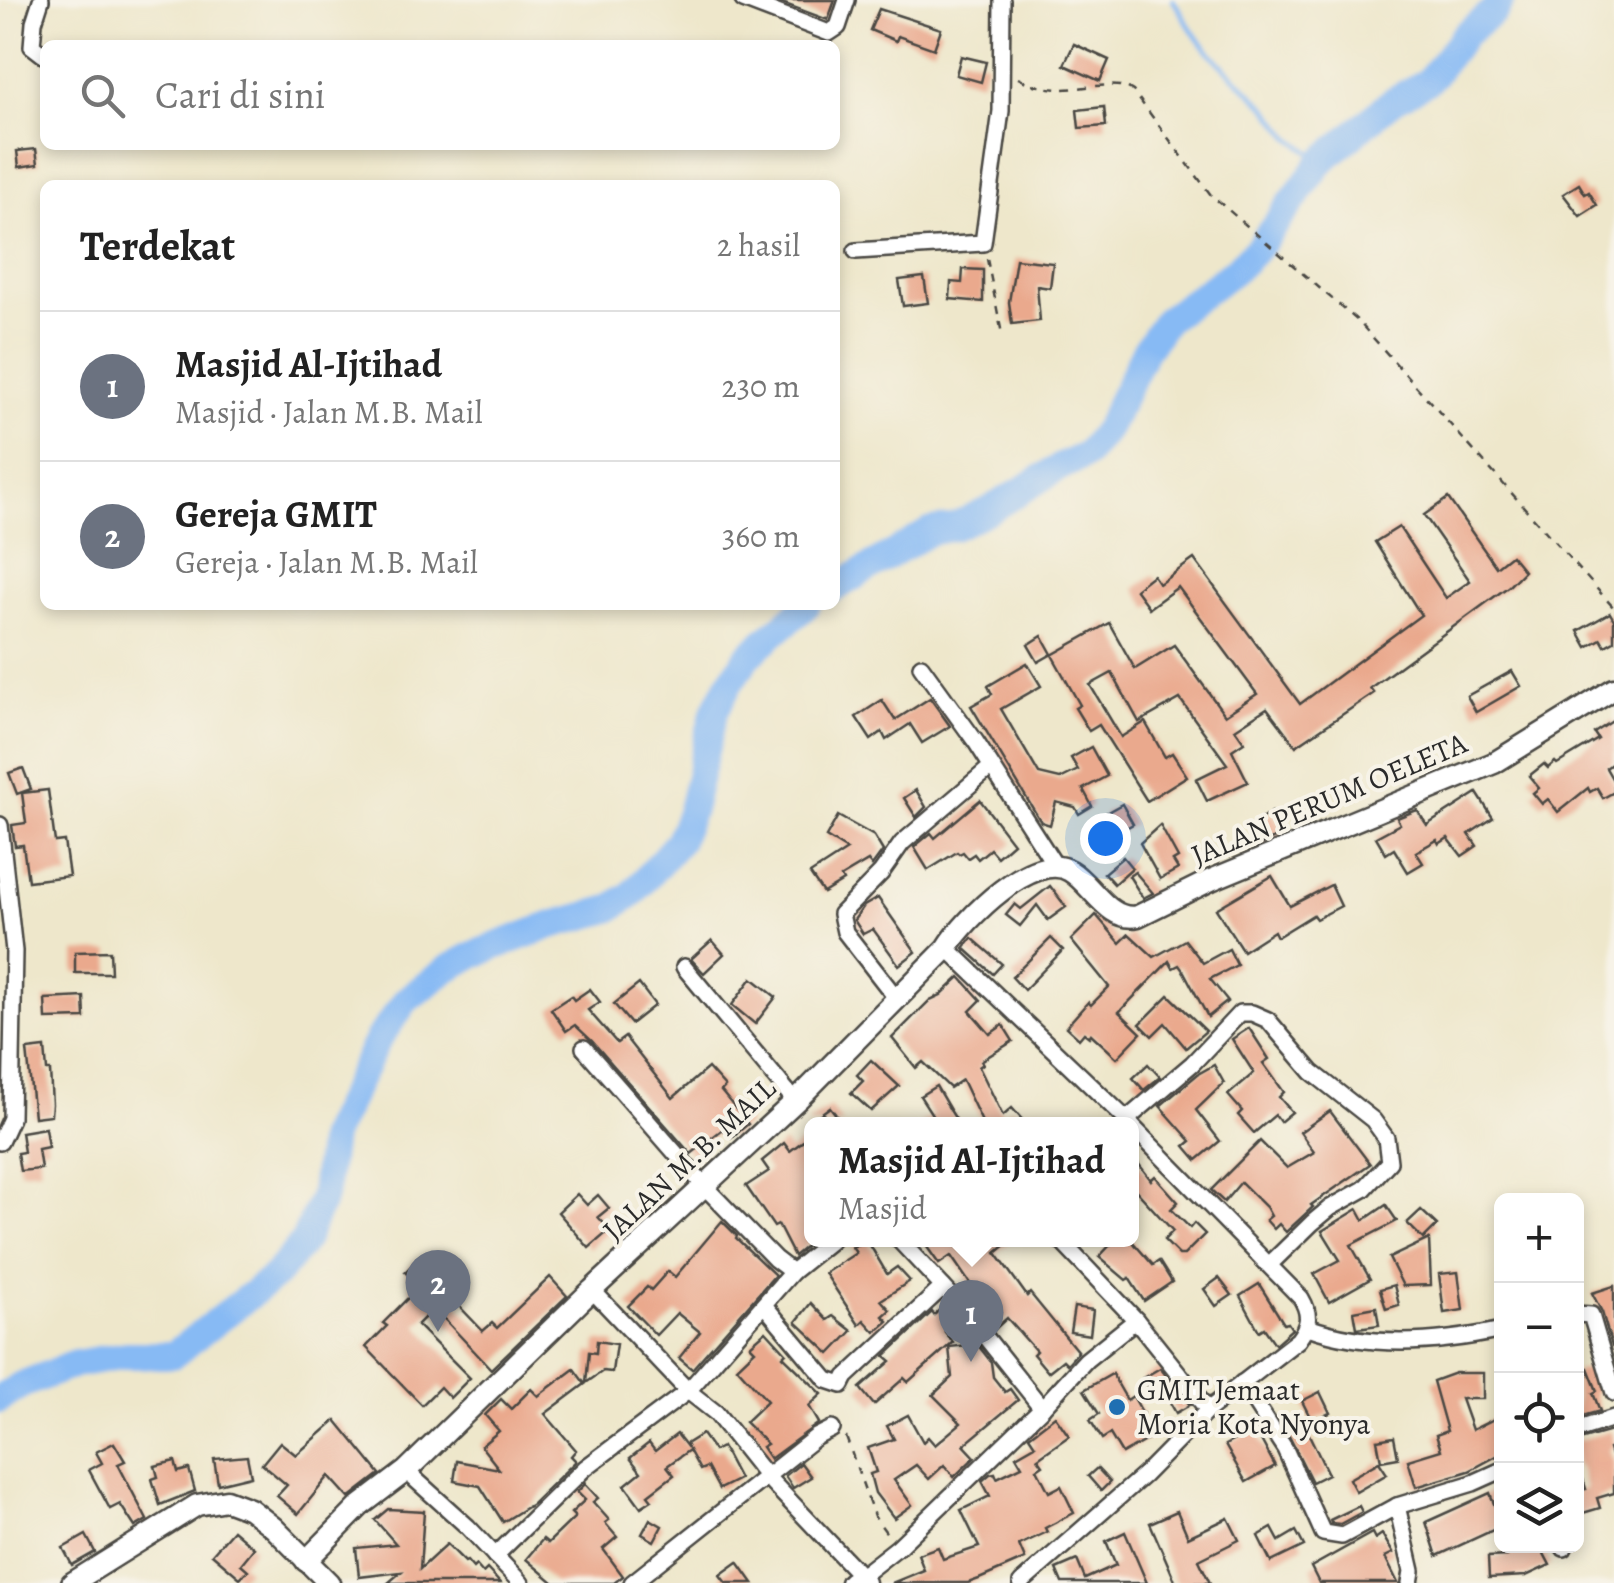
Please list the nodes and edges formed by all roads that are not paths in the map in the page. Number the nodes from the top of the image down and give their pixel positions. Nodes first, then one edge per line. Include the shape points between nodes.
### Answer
1 (41, 0) edge
2 (743, 0) edge
3 (848, 0) edge
4 (1002, 0) edge
5 (40, 52) edge
6 (856, 251) dead end
7 (921, 666) dead end
8 (1614, 690) edge
9 (991, 767) junction
10 (0, 825) edge
11 (1063, 869) junction
12 (947, 948) junction
13 (684, 967) dead end
14 (897, 999) junction
15 (5, 1011) edge
16 (584, 1048) dead end
17 (796, 1102) junction
18 (1123, 1117) edge
19 (1135, 1117) edge
20 (1139, 1133) edge
21 (0, 1142) edge
22 (705, 1187) junction
23 (823, 1247) edge
24 (906, 1247) edge
25 (1067, 1247) edge
26 (1269, 1265) junction
27 (792, 1272) junction
28 (944, 1287) junction
29 (592, 1290) junction
30 (764, 1306) junction
31 (1584, 1315) edge
32 (1136, 1320) junction
33 (1308, 1326) junction
34 (1494, 1332) edge
35 (1242, 1383) junction
36 (688, 1392) junction
37 (1614, 1393) edge
38 (1042, 1408) junction
39 (1208, 1410) junction
40 (1614, 1418) edge
41 (1584, 1427) edge
42 (832, 1429) road end
43 (406, 1472) junction
44 (1494, 1474) edge
45 (767, 1478) junction
46 (1396, 1506) junction
47 (495, 1556) junction
48 (306, 1561) junction
49 (859, 1581) edge
50 (72, 1583) edge
51 (330, 1583) edge
52 (521, 1583) edge
53 (632, 1583) edge
54 (1022, 1583) edge
55 (1410, 1583) edge

1 - 5 street via 32,46
2 - 3 street via 828,33 838,27
4 - 6 street via 1001,111 984,243
7 - 9 street
8 - 11 street, JALAN PERUM OELETA via 1494,763 1138,916 1117,913
9 - 11 street
9 - 14 street via 902,843 841,914 846,932
10 - 15 street via 14,951
11 - 12 street, JALAN M.B. MAIL via 1009,885 983,903
12 - 14 street, JALAN M.B. MAIL
12 - 18 street
13 - 17 street
14 - 17 street, JALAN M.B. MAIL
15 - 21 street via 11,1118
16 - 22 street
17 - 22 street, JALAN M.B. MAIL
19 - 26 street via 1246,1012 1268,1020 1312,1072 1373,1120 1386,1138 1389,1162
20 - 26 street
22 - 27 street
22 - 29 street, JALAN M.B. MAIL
23 - 27 street
24 - 28 street
25 - 32 street
26 - 33 street via 1306,1306
27 - 30 street
28 - 30 street via 842,1385 827,1380
28 - 38 street
29 - 36 street
29 - 43 street, JALAN M.B. MAIL
30 - 36 street
31 - 37 street via 1591,1316
32 - 38 street
32 - 39 street
33 - 34 street via 1356,1341
33 - 35 street
35 - 39 street
35 - 46 street via 1286,1450 1323,1533 1342,1536
36 - 45 street via 716,1413
36 - 47 street via 584,1468
38 - 49 street
39 - 54 street
40 - 41 street
42 - 45 street
43 - 47 street
43 - 48 street, JALAN M.B. MAIL via 360,1506
44 - 46 street
45 - 49 street
45 - 53 street
46 - 55 street
47 - 52 street
48 - 50 street via 250,1509 212,1500
48 - 51 street

